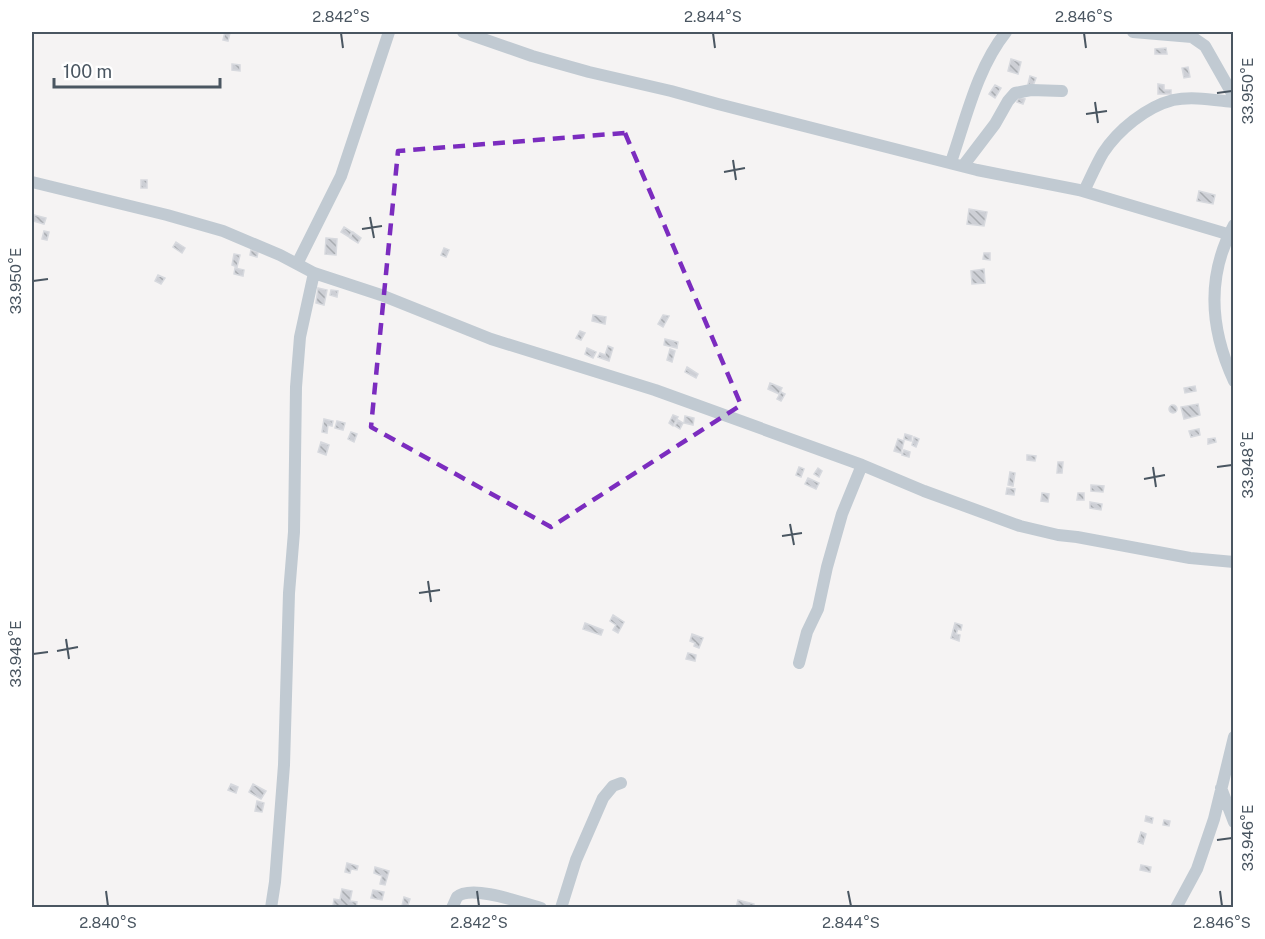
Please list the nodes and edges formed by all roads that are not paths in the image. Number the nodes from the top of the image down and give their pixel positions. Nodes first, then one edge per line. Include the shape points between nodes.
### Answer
1 (389, 32) edge
2 (463, 32) edge
3 (1005, 32) edge
4 (1133, 32) edge
5 (1062, 91) dead end
6 (1233, 100) edge
7 (957, 164) junction
8 (32, 182) edge
9 (1083, 191) junction
10 (1232, 232) edge
11 (297, 264) junction
12 (314, 273) junction
13 (1233, 381) edge
14 (862, 465) junction
15 (1233, 562) edge
16 (800, 663) dead end
17 (1233, 737) edge
18 (621, 783) dead end
19 (1221, 787) junction
20 (1233, 822) edge
21 (271, 908) edge
22 (452, 908) edge
23 (541, 908) edge
24 (561, 908) edge
25 (1176, 908) edge

1 - 11 street via 340,176
2 - 7 street via 589,72
3 - 7 street via 980,80
4 - 6 street via 1192,37 1205,46
5 - 7 street via 1015,93 995,124
6 - 9 street via 1174,100 1144,112 1104,152
7 - 9 street
8 - 11 street via 223,231
9 - 10 street
10 - 13 street via 1218,263 1214,298 1220,346
11 - 12 street
12 - 14 street via 519,349 655,390
12 - 21 street via 300,337 296,387 284,765
14 - 15 street via 1020,526 1190,558
14 - 16 street via 842,514 819,609 807,632
17 - 19 street
18 - 24 street via 603,798 576,860
19 - 20 street
19 - 25 street via 1197,868
22 - 23 street via 457,897 466,892

